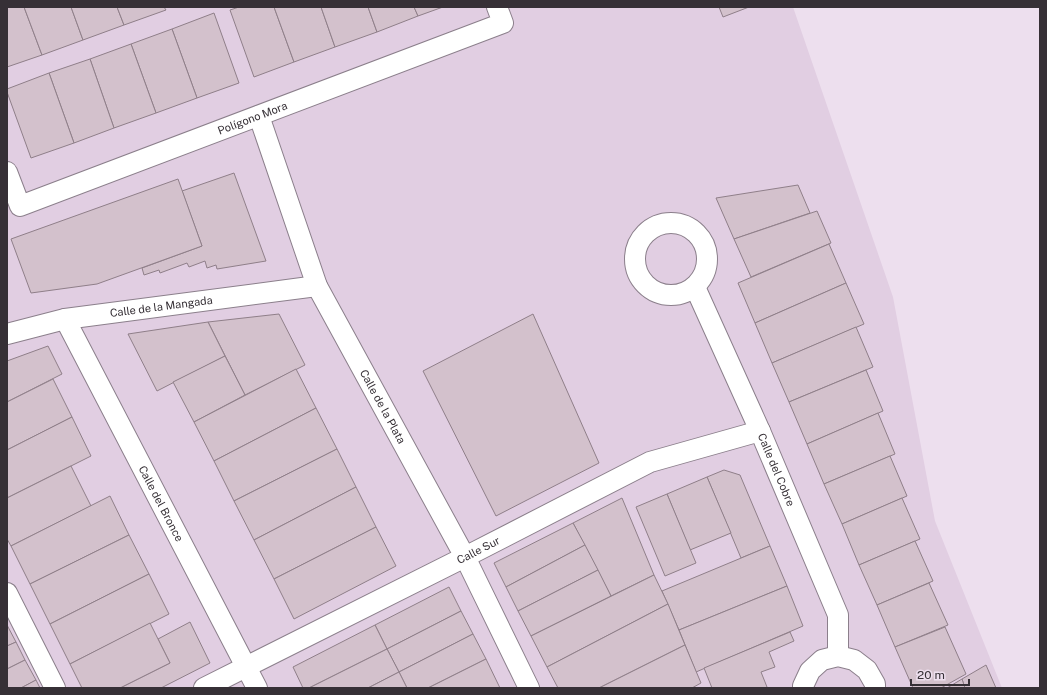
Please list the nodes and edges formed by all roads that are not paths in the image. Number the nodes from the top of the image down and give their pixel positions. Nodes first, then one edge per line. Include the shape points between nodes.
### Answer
1 (497, 7) edge
2 (259, 116) junction
3 (7, 172) edge
4 (317, 286) junction
5 (695, 287) dead end
6 (64, 319) junction
7 (7, 334) edge
8 (760, 431) junction
9 (465, 557) junction
10 (7, 593) edge
11 (838, 656) junction
12 (246, 667) junction
13 (55, 688) edge
14 (204, 688) edge
15 (257, 688) edge
16 (529, 688) edge
17 (803, 688) edge
18 (875, 688) edge

1 - 2 street, Polígono Mora via 503,23
2 - 3 street, Polígono Mora via 20,206
2 - 4 street, Calle de la Plata
4 - 6 street, Calle de la Mangada
4 - 9 street, Calle de la Plata
5 - 8 street, Calle del Cobre
6 - 7 street, Calle de la Mangada
6 - 12 street, Calle del Bronce
8 - 9 street, Calle Sur via 650,462
8 - 11 street, Calle del Cobre via 838,616
9 - 12 street, Calle Sur
9 - 16 street, Calle de la Plata
10 - 13 street
11 - 17 street via 822,660 810,671
11 - 18 street via 854,660 867,670
12 - 14 street, Calle Sur
12 - 15 street, Calle del Bronce

